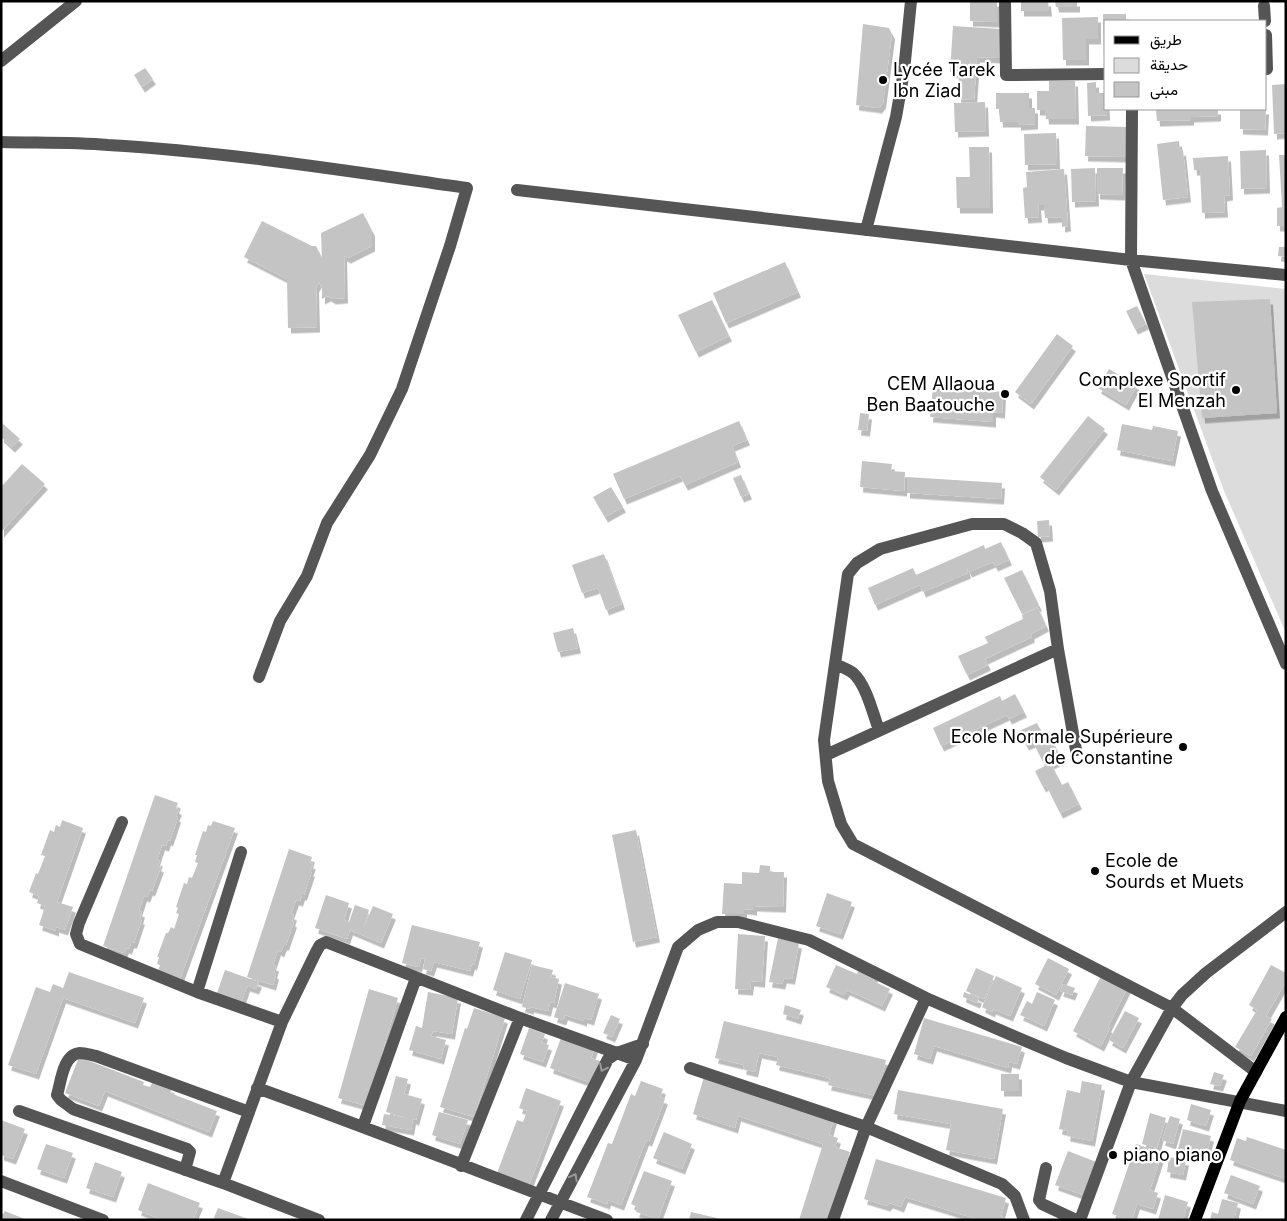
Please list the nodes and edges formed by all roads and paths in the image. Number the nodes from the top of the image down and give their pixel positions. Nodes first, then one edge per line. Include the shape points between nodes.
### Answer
1 (76, 1) edge
2 (911, 1) edge
3 (1005, 1) edge
4 (1264, 6) dead end
5 (1265, 20) edge
6 (1, 61) edge
7 (1104, 74) edge
8 (1132, 110) edge
9 (1, 142) edge
10 (517, 190) dead end
11 (866, 230) junction
12 (1130, 260) junction
13 (1286, 274) edge
14 (1058, 649) junction
15 (835, 664) junction
16 (1286, 664) edge
17 (259, 677) dead end
18 (879, 730) junction
19 (1076, 750) dead end
20 (826, 755) junction
21 (122, 822) dead end
22 (241, 852) dead end
23 (1286, 912) edge
24 (416, 978) junction
25 (197, 992) junction
26 (926, 998) junction
27 (1172, 1008) junction
28 (1286, 1017) edge
29 (520, 1018) junction
30 (282, 1022) junction
31 (643, 1044) junction
32 (617, 1053) junction
33 (636, 1060) junction
34 (690, 1068) dead end
35 (1256, 1072) junction
36 (1131, 1082) junction
37 (257, 1088) junction
38 (1240, 1101) junction
39 (19, 1111) dead end
40 (1286, 1111) edge
41 (249, 1112) junction
42 (363, 1126) junction
43 (866, 1126) junction
44 (461, 1166) junction
45 (1046, 1168) dead end
46 (185, 1170) junction
47 (1, 1181) edge
48 (223, 1183) junction
49 (539, 1195) junction
50 (560, 1202) junction
51 (103, 1220) edge
52 (319, 1220) edge
53 (526, 1220) edge
54 (550, 1220) edge
55 (607, 1220) edge
56 (834, 1220) edge
57 (1024, 1220) edge
58 (1076, 1220) edge
59 (1080, 1220) edge
60 (1195, 1220) edge

1 - 6 street
2 - 11 street via 896,117
3 - 7 street via 1006,75
4 - 5 street
8 - 12 street
9 - 17 street via 152,148 304,164 467,188 402,389 370,455 327,523 307,576 280,621
10 - 11 street
11 - 12 street
12 - 13 street
12 - 16 street via 1212,490
14 - 15 street via 1050,591 1036,543 1004,524 972,524 880,549 857,563 848,574
14 - 18 street
14 - 19 street
15 - 18 street via 857,678
15 - 20 street via 824,740
18 - 20 street
20 - 27 street via 828,781 841,824 853,844
21 - 25 street via 79,923 76,934 80,944
22 - 25 street
23 - 27 street via 1206,973
24 - 29 street
24 - 30 street via 326,942 316,952
24 - 42 street
25 - 30 street
26 - 31 street via 808,940 738,922 717,922 698,930 678,947
26 - 36 street
26 - 43 street
27 - 35 street
27 - 36 street
28 - 35 main road
29 - 32 street
29 - 44 street
30 - 37 street
31 - 32 street
31 - 33 street
32 - 33 street
32 -> 49 street via 608,1059
50 -> 33 street
34 - 43 street
35 - 38 main road
36 - 38 street
36 - 59 street
37 - 41 street
37 - 42 street
38 - 40 street
38 - 60 main road
39 - 46 street
41 - 46 street via 96,1056 72,1055 57,1095 61,1100 73,1109 187,1149 190,1152
41 - 48 street
42 - 44 street
43 - 56 street
43 - 57 street via 1002,1184 1015,1196
44 - 49 street
45 - 58 street via 1039,1200
46 - 48 street
47 - 51 street
48 - 52 street
49 - 50 street
49 - 53 street
50 - 54 street
50 - 55 street

